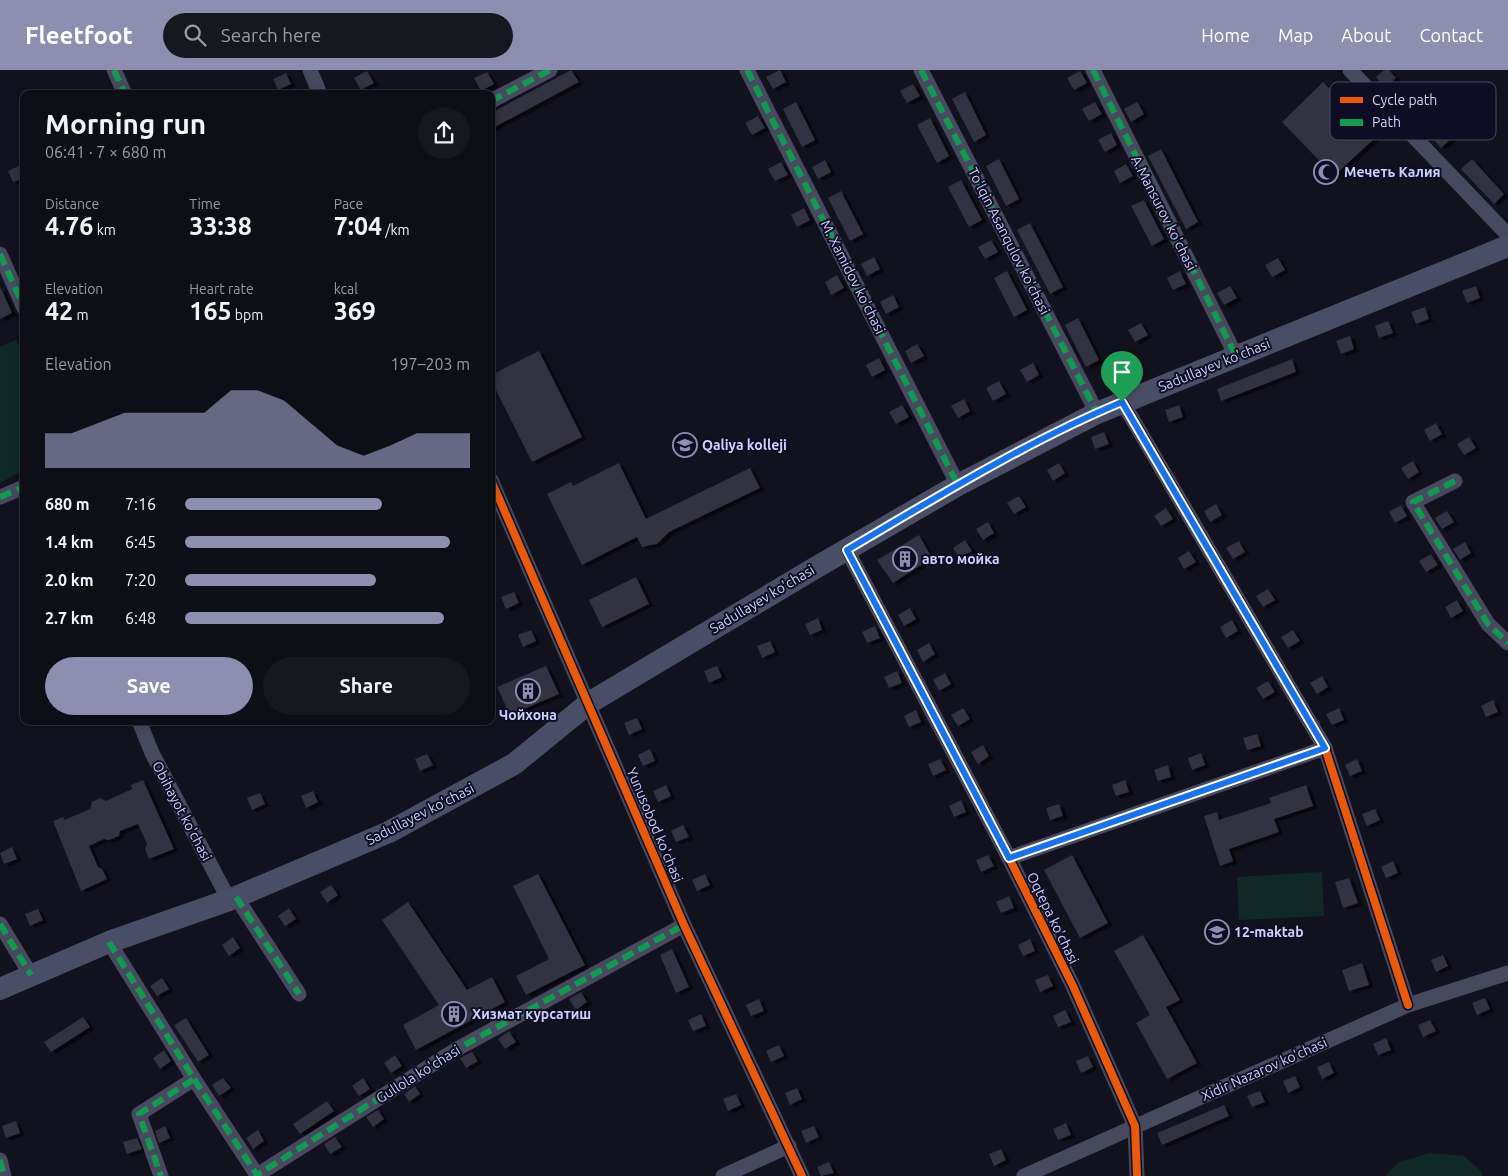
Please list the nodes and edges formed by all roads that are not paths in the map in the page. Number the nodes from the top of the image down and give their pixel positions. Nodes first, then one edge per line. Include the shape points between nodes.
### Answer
1 (114, 70) edge
2 (310, 70) edge
3 (550, 70) edge
4 (747, 70) edge
5 (921, 70) edge
6 (1093, 70) edge
7 (1350, 70) edge
8 (1361, 82) edge
9 (123, 90) edge
10 (318, 90) edge
11 (495, 99) edge
12 (1417, 140) edge
13 (1508, 235) edge
14 (1508, 246) edge
15 (0, 254) edge
16 (19, 286) edge
17 (1236, 356) junction
18 (1122, 402) junction
19 (1097, 413) junction
20 (1455, 480) dead end
21 (958, 485) junction
22 (20, 489) edge
23 (495, 489) edge
24 (0, 497) edge
25 (847, 550) junction
26 (1508, 643) edge
27 (589, 703) junction
28 (141, 725) edge
29 (1325, 748) junction
30 (1009, 858) junction
31 (232, 898) junction
32 (0, 924) edge
33 (684, 926) junction
34 (109, 942) junction
35 (1508, 973) edge
36 (30, 975) junction
37 (0, 989) edge
38 (299, 994) dead end
39 (0, 998) edge
40 (1408, 1005) junction
41 (194, 1079) junction
42 (1134, 1126) junction
43 (789, 1146) junction
44 (0, 1160) edge
45 (4, 1176) edge
46 (161, 1176) edge
47 (723, 1176) edge
48 (802, 1176) edge
49 (1024, 1176) edge
50 (1137, 1176) edge

1 - 9 street
2 - 10 street
3 - 11 street
4 - 21 street, M. Xamidov ko'chasi
5 - 19 street, To'lqin Asanqulov ko'chasi
6 - 17 street, A.Mansurov ko'chasi
7 - 8 street
12 - 13 street
14 - 17 main road, Sadullayev ko'chasi
15 - 16 street
17 - 18 main road, Sadullayev ko'chasi
18 - 19 main road, Sadullayev ko'chasi
18 - 29 street
19 - 21 main road, Sadullayev ko'chasi
20 - 26 street via 1414,502 1488,624
21 - 25 main road, Sadullayev ko'chasi
22 - 24 street
23 - 27 street, Yunusobod ko'chasi
25 - 27 main road, Sadullayev ko'chasi
25 - 30 street, Oqtepa ko'chasi
27 - 31 main road, Sadullayev ko'chasi via 514,764 481,783 389,832
27 - 33 street, Yunusobod ko'chasi
28 - 31 street, Obihayot ko'chasi via 152,753
29 - 30 street, Oqtepa ko'chasi
29 - 40 street
30 - 42 street, Oqtepa ko'chasi via 1073,986
31 - 34 main road, Sadullayev ko'chasi
31 - 38 street, Obihayot ko'chasi
32 - 36 street
33 - 41 street, Gullola ko'chasi via 457,1049 257,1175
33 - 43 street, Yunusobod ko'chasi
34 - 36 main road, Sadullayev ko'chasi
34 - 41 street
35 - 40 street, Xidir Nazarov ko'chasi
36 - 37 main road, Sadullayev ko'chasi
36 - 39 main road, Sadullayev ko'chasi
40 - 42 street, Xidir Nazarov ko'chasi
41 - 46 street via 139,1114
42 - 49 street, Xidir Nazarov ko'chasi
42 - 50 street, Oqtepa ko'chasi
43 - 47 street
43 - 48 street, Yunusobod ko'chasi
44 - 45 street

